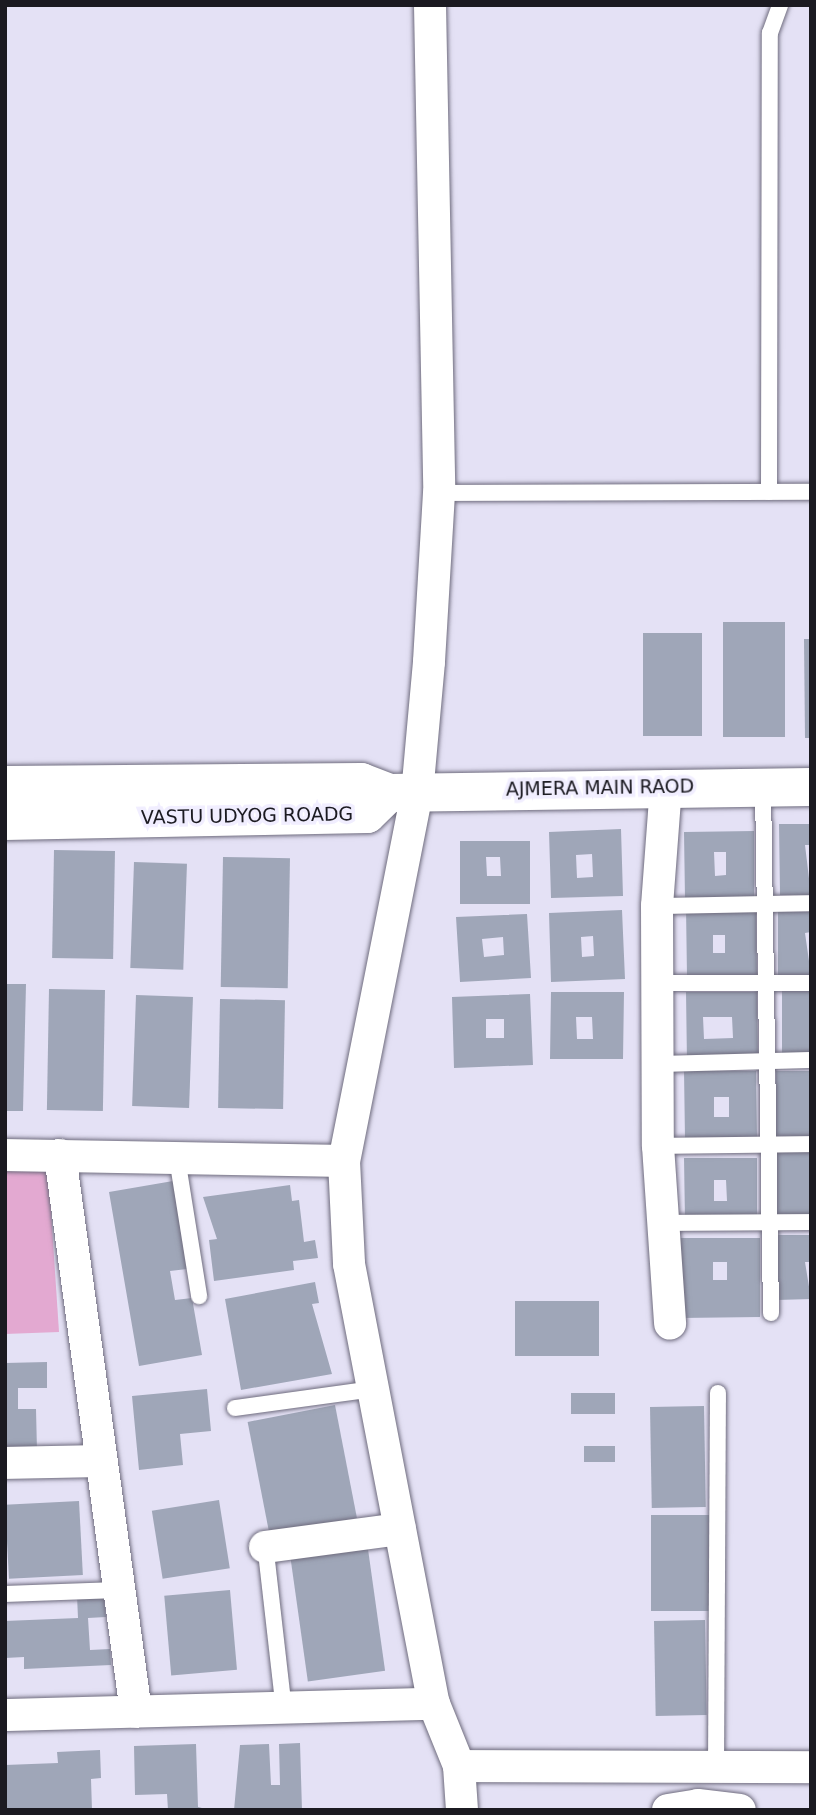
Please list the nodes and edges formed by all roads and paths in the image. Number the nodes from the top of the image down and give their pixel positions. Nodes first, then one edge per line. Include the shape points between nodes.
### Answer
1 (430, 5) edge
2 (780, 5) edge
3 (439, 492) junction
4 (769, 492) junction
5 (811, 492) edge
6 (5, 785) edge
7 (666, 786) junction
8 (762, 786) junction
9 (811, 787) edge
10 (403, 793) junction
11 (5, 821) edge
12 (764, 904) junction
13 (811, 904) edge
14 (657, 906) junction
15 (657, 983) junction
16 (766, 983) junction
17 (811, 983) edge
18 (811, 1060) edge
19 (767, 1062) junction
20 (658, 1064) junction
21 (811, 1144) edge
22 (658, 1146) junction
23 (768, 1146) junction
24 (60, 1155) junction
25 (5, 1156) edge
26 (177, 1158) junction
27 (344, 1161) junction
28 (770, 1222) junction
29 (662, 1223) junction
30 (811, 1223) edge
31 (199, 1296) dead end
32 (771, 1313) dead end
33 (670, 1324) dead end
34 (373, 1389) junction
35 (718, 1393) dead end
36 (235, 1408) dead end
37 (98, 1461) junction
38 (5, 1463) edge
39 (400, 1529) junction
40 (266, 1554) joint
41 (117, 1590) junction
42 (5, 1594) edge
43 (434, 1704) junction
44 (284, 1710) junction
45 (136, 1712) junction
46 (5, 1715) edge
47 (459, 1766) junction
48 (716, 1767) junction
49 (811, 1767) edge
50 (462, 1810) edge
51 (668, 1810) edge
52 (740, 1810) edge

1 - 3 street
2 - 4 lane via 770,33
3 - 4 lane
3 - 10 street
4 - 5 lane
6 - 10 street, VASTU UDYOG ROADG via 361,782
7 - 8 street, AJMERA MAIN RAOD
7 - 10 street, AJMERA MAIN RAOD
7 - 14 street
8 - 9 street, AJMERA MAIN RAOD
8 - 12 lane
10 - 11 street, VASTU UDYOG ROADG via 367,814
10 - 27 street
12 - 13 lane
12 - 14 lane
12 - 16 lane
14 - 15 street
15 - 16 lane
15 - 20 street
16 - 17 lane
16 - 19 lane
18 - 19 lane
19 - 20 lane
19 - 23 lane
20 - 22 street
21 - 23 lane
22 - 23 lane
22 - 29 street
23 - 28 lane
24 - 25 street
24 - 26 street
24 - 37 street
26 - 27 street
26 - 31 lane
27 - 34 street via 349,1264
28 - 29 lane
28 - 30 lane
28 - 32 lane
29 - 33 street
34 - 36 lane
34 - 39 street
35 - 48 lane
37 - 38 street
37 - 41 street
39 - 40 street
39 - 43 street
40 - 44 lane
41 - 42 lane
41 - 45 street
43 - 44 street
43 - 47 street
44 - 45 street
45 - 46 street
47 - 48 street
47 - 50 street
48 - 49 street
51 - 52 street via 698,1805

